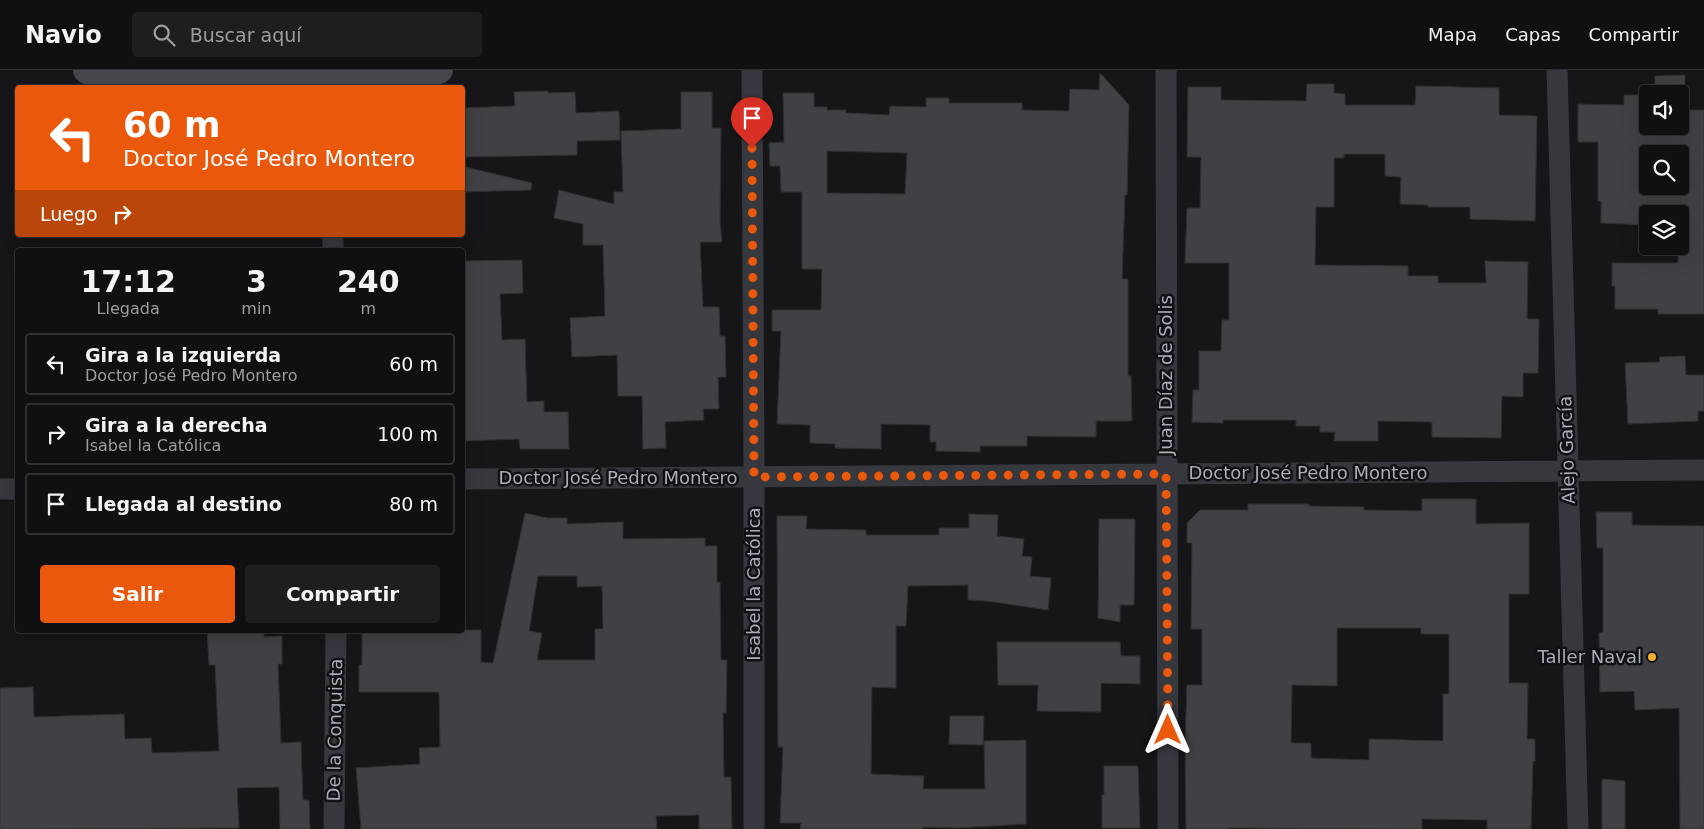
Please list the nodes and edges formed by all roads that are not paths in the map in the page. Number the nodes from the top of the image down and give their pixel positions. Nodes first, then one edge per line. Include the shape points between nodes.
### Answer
1 (87, 70) edge
2 (439, 70) edge
3 (752, 70) edge
4 (1166, 70) edge
5 (1557, 70) edge
6 (330, 77) edge
7 (1704, 470) edge
8 (1567, 471) junction
9 (1166, 474) junction
10 (754, 477) junction
11 (465, 479) edge
12 (0, 489) edge
13 (15, 489) edge
14 (336, 633) edge
15 (334, 829) edge
16 (754, 829) edge
17 (1168, 829) edge
18 (1578, 829) edge

1 - 6 street
2 - 6 street
3 - 10 street, Isabel la Católica
4 - 9 street, Juan Díaz de Solis
5 - 8 street, Alejo García
7 - 8 street, Doctor José Pedro Montero
8 - 9 street, Doctor José Pedro Montero
8 - 18 street, Alejo García
9 - 10 street, Doctor José Pedro Montero
9 - 17 street, Juan Díaz de Solis
10 - 11 street, Doctor José Pedro Montero
10 - 16 street, Isabel la Católica
12 - 13 street
14 - 15 street, De la Conquista

